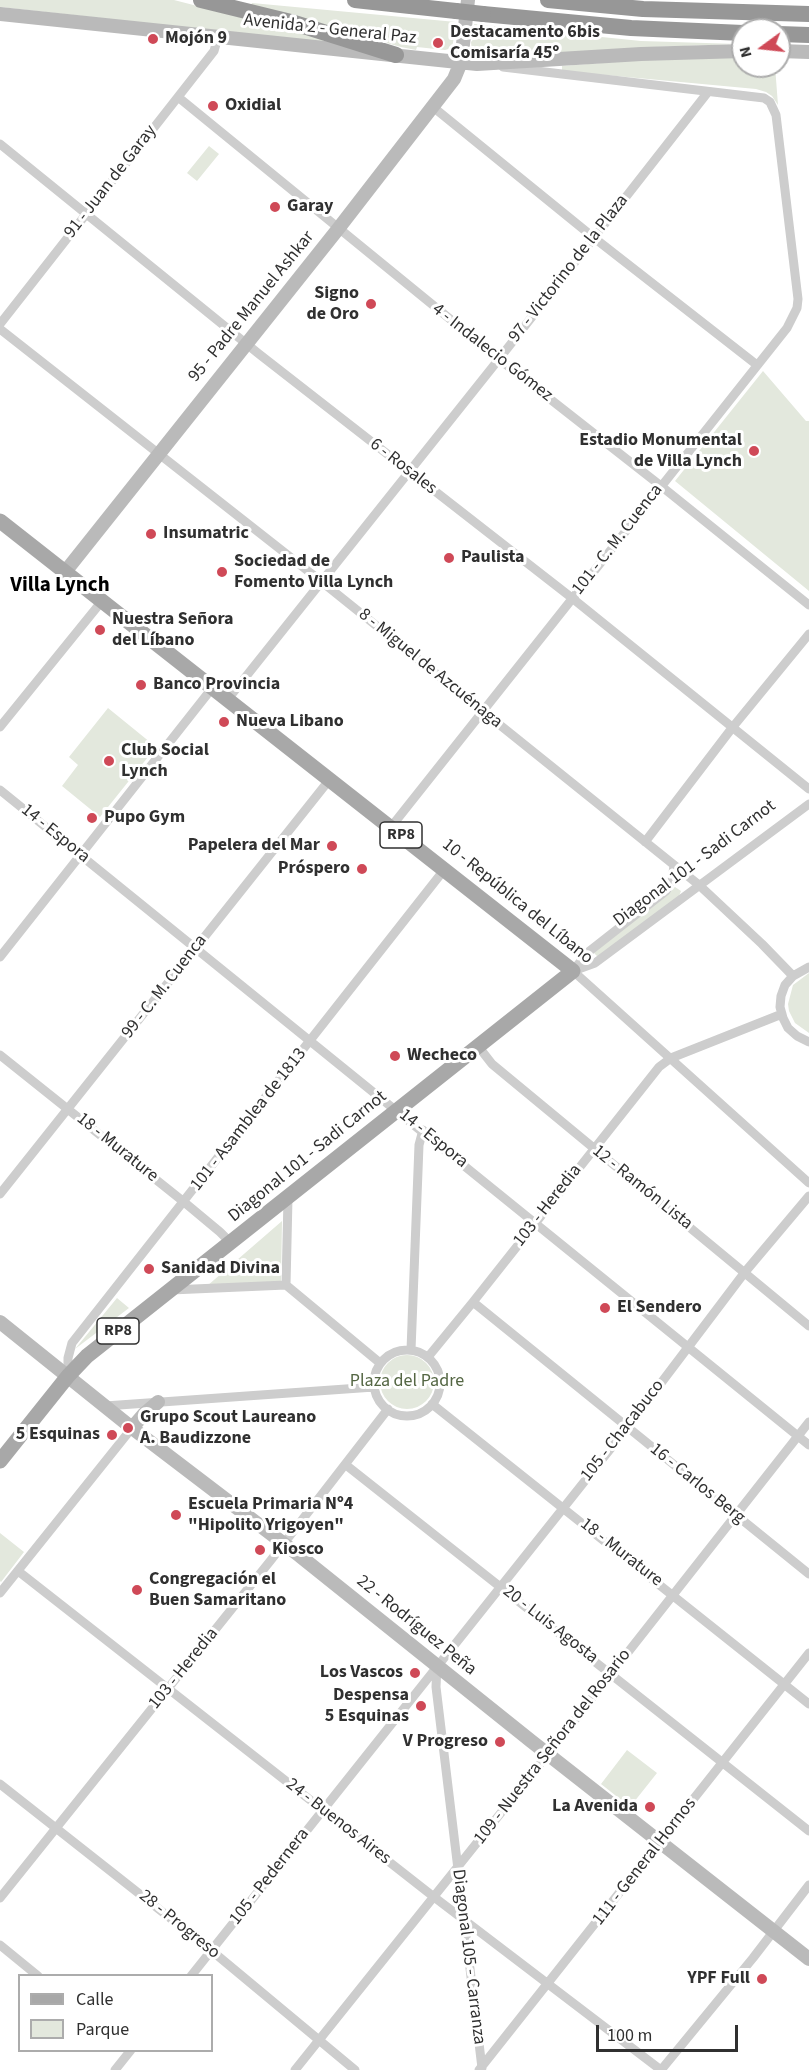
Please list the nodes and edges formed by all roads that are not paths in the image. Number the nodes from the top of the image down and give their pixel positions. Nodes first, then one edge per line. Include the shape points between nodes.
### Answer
1 (201, 0) edge
2 (355, 0) edge
3 (548, 0) edge
4 (462, 5) edge
5 (0, 14) edge
6 (809, 14) edge
7 (731, 32) edge
8 (791, 34) edge
9 (809, 35) edge
10 (218, 37) junction
11 (731, 51) edge
12 (791, 51) edge
13 (809, 52) edge
14 (396, 55) junction
15 (461, 62) junction
16 (489, 64) junction
17 (708, 92) junction
18 (178, 97) junction
19 (764, 98) joint
20 (433, 107) junction
21 (0, 144) edge
22 (86, 213) junction
23 (338, 229) junction
24 (593, 237) junction
25 (0, 326) edge
26 (246, 343) junction
27 (499, 359) junction
28 (757, 365) junction
29 (158, 454) junction
30 (408, 472) junction
31 (661, 486) junction
32 (0, 521) edge
33 (65, 572) junction
34 (322, 582) junction
35 (572, 598) junction
36 (102, 601) junction
37 (809, 605) edge
38 (809, 634) edge
39 (213, 687) junction
40 (228, 699) junction
41 (482, 712) junction
42 (0, 727) edge
43 (732, 728) junction
44 (330, 779) junction
45 (809, 789) edge
46 (0, 790) edge
47 (809, 804) edge
48 (391, 827) junction
49 (645, 842) junction
50 (80, 854) junction
51 (674, 865) junction
52 (444, 870) junction
53 (699, 885) junction
54 (196, 948) junction
55 (0, 957) edge
56 (809, 967) edge
57 (573, 971) junction
58 (793, 976) junction
59 (782, 1014) junction
60 (310, 1041) junction
61 (809, 1042) edge
62 (478, 1046) junction
63 (0, 1055) edge
64 (671, 1058) junction
65 (68, 1109) junction
66 (398, 1110) junction
67 (423, 1130) junction
68 (593, 1148) junction
69 (809, 1183) edge
70 (0, 1194) edge
71 (809, 1196) edge
72 (288, 1198) junction
73 (184, 1202) junction
74 (535, 1223) junction
75 (231, 1244) junction
76 (745, 1272) junction
77 (286, 1285) junction
78 (171, 1290) junction
79 (474, 1302) junction
80 (0, 1322) edge
81 (809, 1326) edge
82 (688, 1346) junction
83 (411, 1350) junction
84 (428, 1357) junction
85 (380, 1363) junction
86 (68, 1376) junction
87 (374, 1387) junction
88 (158, 1402) junction
89 (432, 1404) junction
90 (105, 1406) junction
91 (387, 1409) junction
92 (809, 1422) edge
93 (132, 1428) junction
94 (627, 1428) junction
95 (798, 1436) junction
96 (809, 1445) edge
97 (0, 1461) edge
98 (346, 1465) junction
99 (563, 1507) junction
100 (736, 1515) junction
101 (284, 1544) junction
102 (18, 1572) junction
103 (809, 1574) edge
104 (500, 1586) junction
105 (0, 1593) edge
106 (672, 1594) junction
107 (809, 1653) edge
108 (438, 1665) junction
109 (611, 1673) junction
110 (785, 1684) junction
111 (168, 1689) junction
112 (809, 1704) edge
113 (549, 1754) junction
114 (723, 1763) junction
115 (0, 1784) edge
116 (323, 1810) junction
117 (57, 1828) junction
118 (809, 1831) edge
119 (661, 1843) junction
120 (457, 1867) junction
121 (809, 1885) edge
122 (434, 1897) junction
123 (0, 1898) edge
124 (463, 1918) junction
125 (773, 1930) junction
126 (0, 1945) edge
127 (212, 1951) junction
128 (809, 1959) edge
129 (36, 1974) edge
130 (193, 1974) edge
131 (548, 1984) junction
132 (319, 2040) junction
133 (130, 2052) edge
134 (481, 2069) edge
135 (116, 2070) edge
136 (295, 2070) edge
137 (355, 2070) edge
138 (661, 2070) edge

1 - 14 highway via 291,22
2 - 4 highway
3 - 6 highway via 643,9
4 - 7 highway, bridge via 483,14
4 - 15 street
5 - 10 street, Avenida 2 - General Paz
8 - 9 highway
10 - 14 street, Avenida 2 - General Paz
10 - 18 street, 91 - Juan de Garay via 214,51
11 - 16 street
12 - 13 street
14 - 15 street, Avenida 2 - General Paz
15 - 16 street, Avenida 2 - General Paz
15 - 20 street, 95 - Padre Manuel Ashkar via 454,79
16 - 17 street, Avenida 2 - General Paz
17 - 19 street, Avenida 2 - General Paz
17 - 24 street, 97 - Victorino de la Plaza
18 - 22 street, 91 - Juan de Garay
18 - 23 street, 4 - Indalecio Gómez
19 - 28 street, 101 - C. M. Cuenca via 776,115 798,299 794,317
20 - 23 street, 95 - Padre Manuel Ashkar
20 - 24 street
21 - 22 street, 6 - Rosales
22 - 25 street, 91 - Juan de Garay
22 - 26 street, 6 - Rosales
23 - 26 street, 95 - Padre Manuel Ashkar
23 - 27 street, 4 - Indalecio Gómez
24 - 27 street, 97 - Victorino de la Plaza
24 - 28 street
25 - 29 street, 8 - Miguel de Azcuénaga
26 - 29 street, 95 - Padre Manuel Ashkar
26 - 30 street, 6 - Rosales
27 - 30 street, 97 - Victorino de la Plaza
27 - 31 street, 4 - Indalecio Gómez
28 - 31 street, 101 - C. M. Cuenca
29 - 33 street, 95 - Padre Manuel Ashkar
29 - 34 street, 8 - Miguel de Azcuénaga
30 - 34 street, 97 - Victorino de la Plaza
30 - 35 street, 6 - Rosales
31 - 35 street, 101 - C. M. Cuenca
31 - 37 street, 4 - Indalecio Gómez
32 - 33 main road, RP8
33 - 36 main road, RP8
34 - 40 street, 97 - Victorino de la Plaza
34 - 41 street, 8 - Miguel de Azcuénaga
35 - 41 street, 101 - C. M. Cuenca
35 - 43 street, 6 - Rosales
36 - 39 main road, 10 - República del Líbano / RP8
36 - 42 street
38 - 43 street
39 - 40 main road, 10 - República del Líbano / RP8
39 - 50 street
40 - 44 main road, 10 - República del Líbano / RP8
41 - 48 street, 101 - C. M. Cuenca
41 - 49 street, 8 - Miguel de Azcuénaga
43 - 45 street, 6 - Rosales
43 - 49 street
44 - 48 main road, 10 - República del Líbano / RP8
44 - 54 street, 99 - C. M. Cuenca
46 - 50 street, 14 - Espora
47 - 53 street, Diagonal 101 - Sadi Carnot
48 - 52 main road, 10 - República del Líbano / RP8
49 - 51 street, 8 - Miguel de Azcuénaga
50 - 54 street, 14 - Espora
50 - 55 street
51 - 53 street, 8 - Miguel de Azcuénaga
51 - 57 street, Diagonal 101 - Sadi Carnot via 666,891 587,953
52 - 57 main road, 10 - República del Líbano / RP8
52 - 60 street, 101 - Asamblea de 1813
53 - 57 street, Diagonal 101 - Sadi Carnot via 595,963
53 - 58 street, 8 - Miguel de Azcuénaga
54 - 60 street, 14 - Espora
54 - 65 street, 99 - C. M. Cuenca
56 - 58 street
57 - 62 main road, Diagonal 101 - Sadi Carnot / RP8
57 - 64 street, 10 - República del Líbano
58 - 59 street via 781,996
59 - 61 street via 788,1028
59 - 64 street
60 - 66 street, 14 - Espora
60 - 73 street, 101 - Asamblea de 1813
62 - 66 main road, Diagonal 101 - Sadi Carnot / RP8
62 - 68 street, 12 - Ramón Lista via 492,1064
63 - 65 street, 18 - Murature
64 - 68 street, 103 - Heredia via 658,1067
64 - 69 street, 10 - República del Líbano
65 - 70 street, 99 - C. M. Cuenca
65 - 73 street, 18 - Murature
66 - 67 street, 14 - Espora
66 - 72 main road, Diagonal 101 - Sadi Carnot / RP8
67 - 74 street, 14 - Espora
67 - 83 street via 419,1145
68 - 74 street, 103 - Heredia
68 - 76 street, 12 - Ramón Lista
71 - 76 street, 105 - Chacabuco
72 - 75 main road, Diagonal 101 - Sadi Carnot / RP8
72 - 77 street
73 - 75 street, 18 - Murature
73 - 86 street, 101 - Asamblea de 1813 via 72,1343
74 - 79 street, 103 - Heredia
74 - 82 street, 14 - Espora
75 - 78 main road, Diagonal 101 - Sadi Carnot / RP8
76 - 81 street, 12 - Ramón Lista
76 - 82 street, 105 - Chacabuco
77 - 78 street
77 - 85 street
78 - 86 main road, Diagonal 101 - Sadi Carnot / RP8 via 87,1356
79 - 84 street, 103 - Heredia
79 - 94 street, 16 - Carlos Berg
80 - 86 street, 22 - Rodríguez Peña
82 - 94 street, 105 - Chacabuco
82 - 95 street, 14 - Espora
83 - 84 street
83 - 85 street via 394,1353
84 - 89 street via 439,1375 440,1385
85 - 87 street
86 - 90 street, 22 - Rodríguez Peña
86 - 97 main road, RP8
87 - 88 street
87 - 91 street
88 - 90 street
88 - 93 street
89 - 91 street via 424,1411 406,1416
89 - 99 street, 18 - Murature
90 - 93 street, 22 - Rodríguez Peña
91 - 98 street, 103 - Heredia
92 - 95 street, 109 - Nuestra Señora del Rosario
93 - 101 street, 22 - Rodríguez Peña
93 - 102 street
94 - 99 street, 105 - Chacabuco
94 - 100 street, 16 - Carlos Berg
95 - 96 street, 14 - Espora
95 - 100 street, 109 - Nuestra Señora del Rosario
98 - 101 street, 103 - Heredia
98 - 104 street, 20 - Luis Agosta
99 - 104 street, 105 - Chacabuco
99 - 106 street, 18 - Murature
100 - 103 street, 16 - Carlos Berg
100 - 106 street, 109 - Nuestra Señora del Rosario
101 - 108 street, 22 - Rodríguez Peña
101 - 111 street, 103 - Heredia
102 - 105 street
102 - 111 street, 24 - Buenos Aires
104 - 108 street, 105 - Chacabuco
104 - 109 street, 20 - Luis Agosta
106 - 109 street, 109 - Nuestra Señora del Rosario
106 - 110 street, 18 - Murature
107 - 110 street, 111 - General Hornos
108 - 113 street, 22 - Rodríguez Peña
108 - 116 street, 105 - Pedernera
108 - 120 street, Diagonal 105 - Carranza via 436,1687
109 - 113 street, 109 - Nuestra Señora del Rosario
109 - 114 street, 20 - Luis Agosta
110 - 112 street, 18 - Murature
110 - 114 street, 111 - General Hornos
111 - 116 street, 24 - Buenos Aires
111 - 117 street, 103 - Heredia
113 - 119 street, 22 - Rodríguez Peña
113 - 120 street, 109 - Nuestra Señora del Rosario
114 - 118 street, 20 - Luis Agosta
114 - 119 street, 111 - General Hornos
115 - 117 street, 28 - Progreso
116 - 122 street, 24 - Buenos Aires
116 - 127 street, 105 - Pedernera
117 - 123 street, 103 - Heredia
117 - 127 street, 28 - Progreso
119 - 125 street, 22 - Rodríguez Peña
119 - 131 street, 111 - General Hornos
120 - 122 street, 109 - Nuestra Señora del Rosario
120 - 124 street, Diagonal 105 - Carranza
121 - 125 street
122 - 124 street, 24 - Buenos Aires
122 - 132 street, 109 - Nuestra Señora del Rosario
124 - 131 street, 24 - Buenos Aires
124 - 134 street, Diagonal 105 - Carranza
125 - 128 street, 22 - Rodríguez Peña
125 - 138 street
126 - 129 street
127 - 130 street, 105 - Pedernera
127 - 132 street, 28 - Progreso
131 - 134 street, 111 - General Hornos
131 - 138 street, 24 - Buenos Aires
132 - 136 street, 109 - Nuestra Señora del Rosario
132 - 137 street, 28 - Progreso
133 - 135 street

